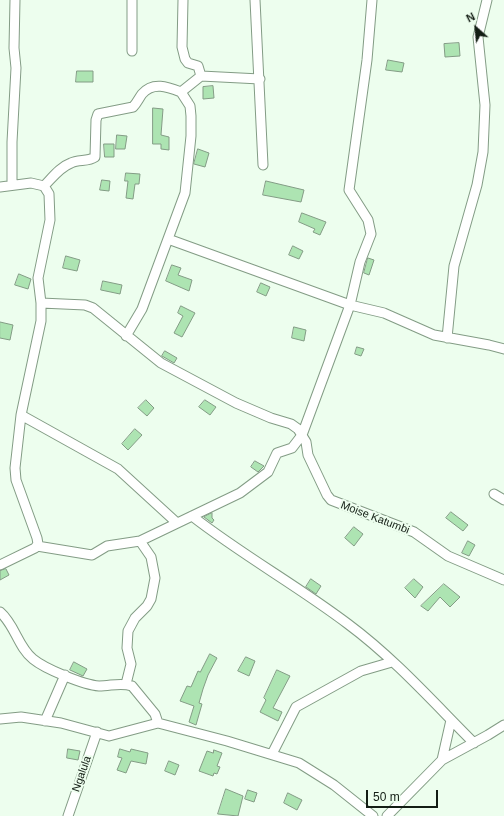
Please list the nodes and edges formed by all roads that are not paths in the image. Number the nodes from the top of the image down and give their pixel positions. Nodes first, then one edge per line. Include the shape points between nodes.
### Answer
1 (14, 0) edge
2 (132, 0) edge
3 (183, 0) edge
4 (255, 0) edge
5 (372, 0) edge
6 (487, 0) edge
7 (132, 51) dead end
8 (201, 76) junction
9 (260, 79) junction
10 (181, 92) junction
11 (263, 165) dead end
12 (12, 185) junction
13 (44, 186) junction
14 (0, 187) edge
15 (168, 239) junction
16 (41, 303) junction
17 (350, 305) junction
18 (126, 336) junction
19 (447, 338) junction
20 (504, 349) edge
21 (21, 415) junction
22 (302, 435) junction
23 (494, 494) dead end
24 (504, 500) edge
25 (192, 516) junction
26 (177, 523) junction
27 (140, 541) junction
28 (36, 546) junction
29 (0, 565) edge
30 (504, 580) edge
31 (0, 612) edge
32 (392, 662) junction
33 (65, 675) junction
34 (126, 684) junction
35 (0, 719) edge
36 (451, 720) junction
37 (45, 721) junction
38 (158, 723) junction
39 (504, 725) edge
40 (97, 732) junction
41 (474, 743) junction
42 (272, 754) junction
43 (442, 760) junction
44 (68, 816) edge
45 (373, 816) edge
46 (387, 816) edge

1 - 12 street via 16,68 11,149
2 - 7 street
3 - 8 street via 183,53 188,63 198,66
4 - 9 street via 255,34
5 - 17 street via 367,60 349,190 368,220 371,234 360,262
6 - 19 street via 478,37 485,105 482,152 475,192 454,266
8 - 9 street
8 - 10 street
9 - 11 street
10 - 13 street via 158,85 144,92 133,107 98,114 95,157 72,162
10 - 15 street via 190,106 191,136 185,193
12 - 13 street via 30,183
12 - 14 street
13 - 16 street via 49,194 50,220 38,278
15 - 17 street
15 - 18 street via 142,309
16 - 18 street via 85,305 93,308
16 - 21 street via 41,321
17 - 19 street via 384,313 411,326
17 - 22 street
18 - 22 street via 161,363 236,403 291,424
19 - 20 street
21 - 26 street via 118,469
21 - 28 street via 15,474 37,538
22 - 25 street via 292,448 277,453 268,472 240,493
22 - 30 street, Moise Katumbi via 308,455 327,495 332,500 414,532 448,556
23 - 24 street
25 - 26 street
25 - 32 street via 237,550 348,624
26 - 27 street
27 - 28 street via 107,546 92,555
27 - 34 street via 151,556 155,578 147,606 135,618 128,632 127,648 131,664
28 - 29 street
31 - 33 street via 10,622 33,659
32 - 36 street
32 - 42 street via 361,671 296,706
33 - 34 street via 98,686
33 - 37 street
34 - 38 street via 137,690 155,714
35 - 37 street via 21,717
36 - 41 street
36 - 43 street
37 - 40 street
38 - 40 street via 114,736
38 - 42 street
39 - 41 street
40 - 44 street, Ngalula
41 - 43 street
42 - 45 street via 312,770
43 - 46 street

